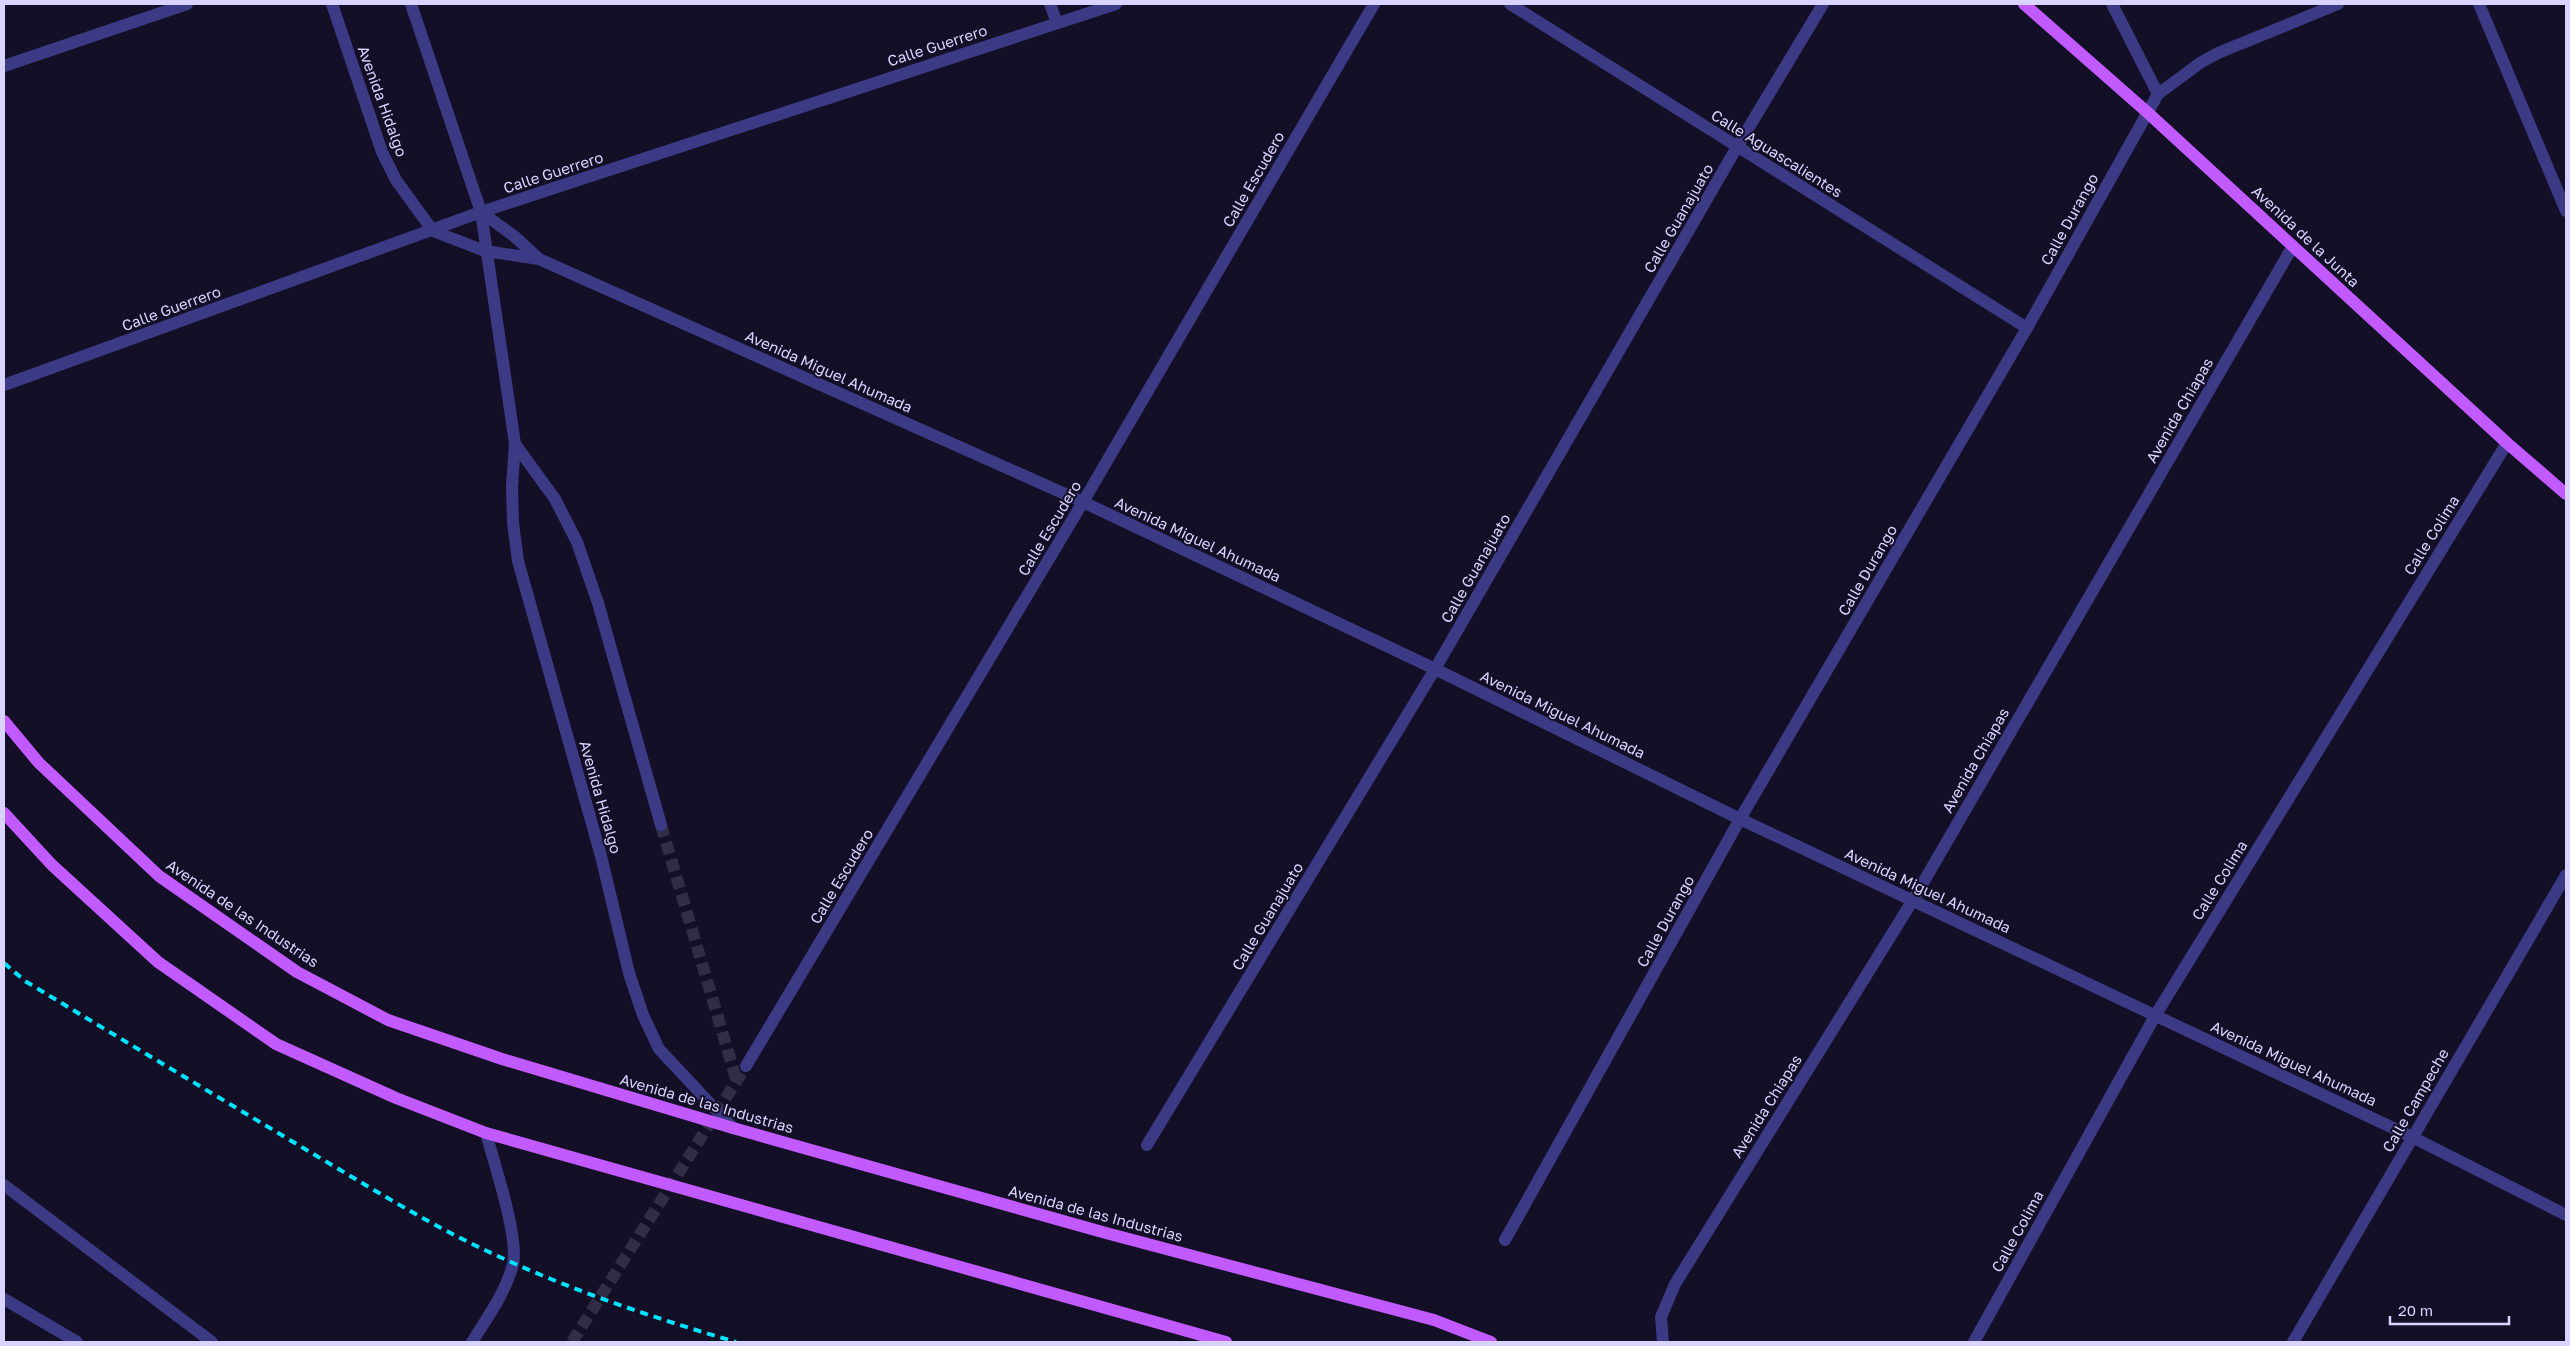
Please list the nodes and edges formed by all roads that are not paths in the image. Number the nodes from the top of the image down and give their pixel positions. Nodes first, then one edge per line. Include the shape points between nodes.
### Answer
1 (187, 4) edge
2 (332, 4) edge
3 (411, 4) edge
4 (1050, 4) edge
5 (1116, 4) edge
6 (1374, 4) edge
7 (1510, 4) edge
8 (1823, 4) edge
9 (2024, 4) edge
10 (2112, 4) edge
11 (2338, 4) edge
12 (2479, 4) edge
13 (1057, 23) junction
14 (4, 66) edge
15 (2158, 94) junction
16 (2147, 112) junction
17 (1737, 147) junction
18 (2566, 211) edge
19 (481, 212) junction
20 (433, 231) junction
21 (2293, 246) junction
22 (485, 251) junction
23 (539, 259) junction
24 (2027, 328) junction
25 (4, 385) edge
26 (2507, 443) junction
27 (516, 444) junction
28 (2566, 494) edge
29 (1083, 502) junction
30 (1435, 669) junction
31 (4, 721) edge
32 (4, 812) edge
33 (1740, 819) junction
34 (661, 825) tunnel mouth
35 (2566, 875) edge
36 (1913, 900) junction
37 (2155, 1016) junction
38 (746, 1066) tunnel mouth
39 (732, 1128) junction
40 (486, 1134) junction
41 (2412, 1137) junction
42 (1147, 1145) dead end
43 (4, 1185) edge
44 (2566, 1215) edge
45 (1505, 1240) dead end
46 (4, 1299) edge
47 (76, 1342) edge
48 (212, 1342) edge
49 (472, 1342) edge
50 (1226, 1342) edge
51 (1491, 1342) edge
52 (1663, 1342) edge
53 (1974, 1342) edge
54 (2293, 1342) edge

1 - 14 street
2 - 20 street, Avenida Hidalgo via 382,152 396,180
3 - 19 street, Avenida Hidalgo
4 - 13 street
5 - 13 street, Calle Guerrero
6 - 29 street, Calle Escudero
7 - 17 street, Calle Aguascalientes
8 - 17 street, Calle Guanajuato
9 - 16 main road, Avenida de la Junta
10 - 15 street
11 - 15 street, Calle Durango via 2218,53 2200,62
12 - 18 street
13 - 19 street, Calle Guerrero
15 - 16 street, Calle Durango
16 - 21 main road, Avenida de la Junta
16 - 24 street, Calle Durango
17 - 24 street, Calle Aguascalientes
17 - 30 street, Calle Guanajuato
19 - 20 street, Calle Guerrero
19 - 22 street, Avenida Hidalgo
19 - 23 street
20 - 22 street
20 - 25 street, Calle Guerrero
21 - 26 main road, Avenida de la Junta
21 - 36 street, Avenida Chiapas
22 - 23 street
22 - 27 street, Avenida Hidalgo
23 - 29 street, Avenida Miguel Ahumada
24 - 33 street, Calle Durango
26 - 28 main road, Avenida de la Junta
26 - 37 street, Calle Colima
27 - 34 street, Avenida Hidalgo via 555,499 577,542
27 - 39 street, Avenida Hidalgo via 512,513 518,561 643,1015 659,1049
29 - 30 street, Avenida Miguel Ahumada
29 - 38 street, Calle Escudero
30 - 33 street, Avenida Miguel Ahumada
30 - 42 street, Calle Guanajuato
31 - 39 main road, Avenida de las Industrias via 39,763 160,876 297,972 388,1020 502,1059
32 - 40 main road via 52,865 158,962 276,1044
33 - 36 street, Avenida Miguel Ahumada
33 - 45 street, Calle Durango
35 - 41 street, Calle Campeche
36 - 37 street, Avenida Miguel Ahumada
36 - 52 street, Avenida Chiapas via 1675,1284 1661,1317
37 - 41 street, Avenida Miguel Ahumada
37 - 53 street, Calle Colima
39 - 51 main road, Avenida de las Industrias via 1106,1233 1434,1320
40 - 49 street via 511,1230 513,1263 503,1290
40 - 50 main road
41 - 44 street, Avenida Miguel Ahumada
41 - 54 street, Calle Campeche
43 - 48 street
46 - 47 street

